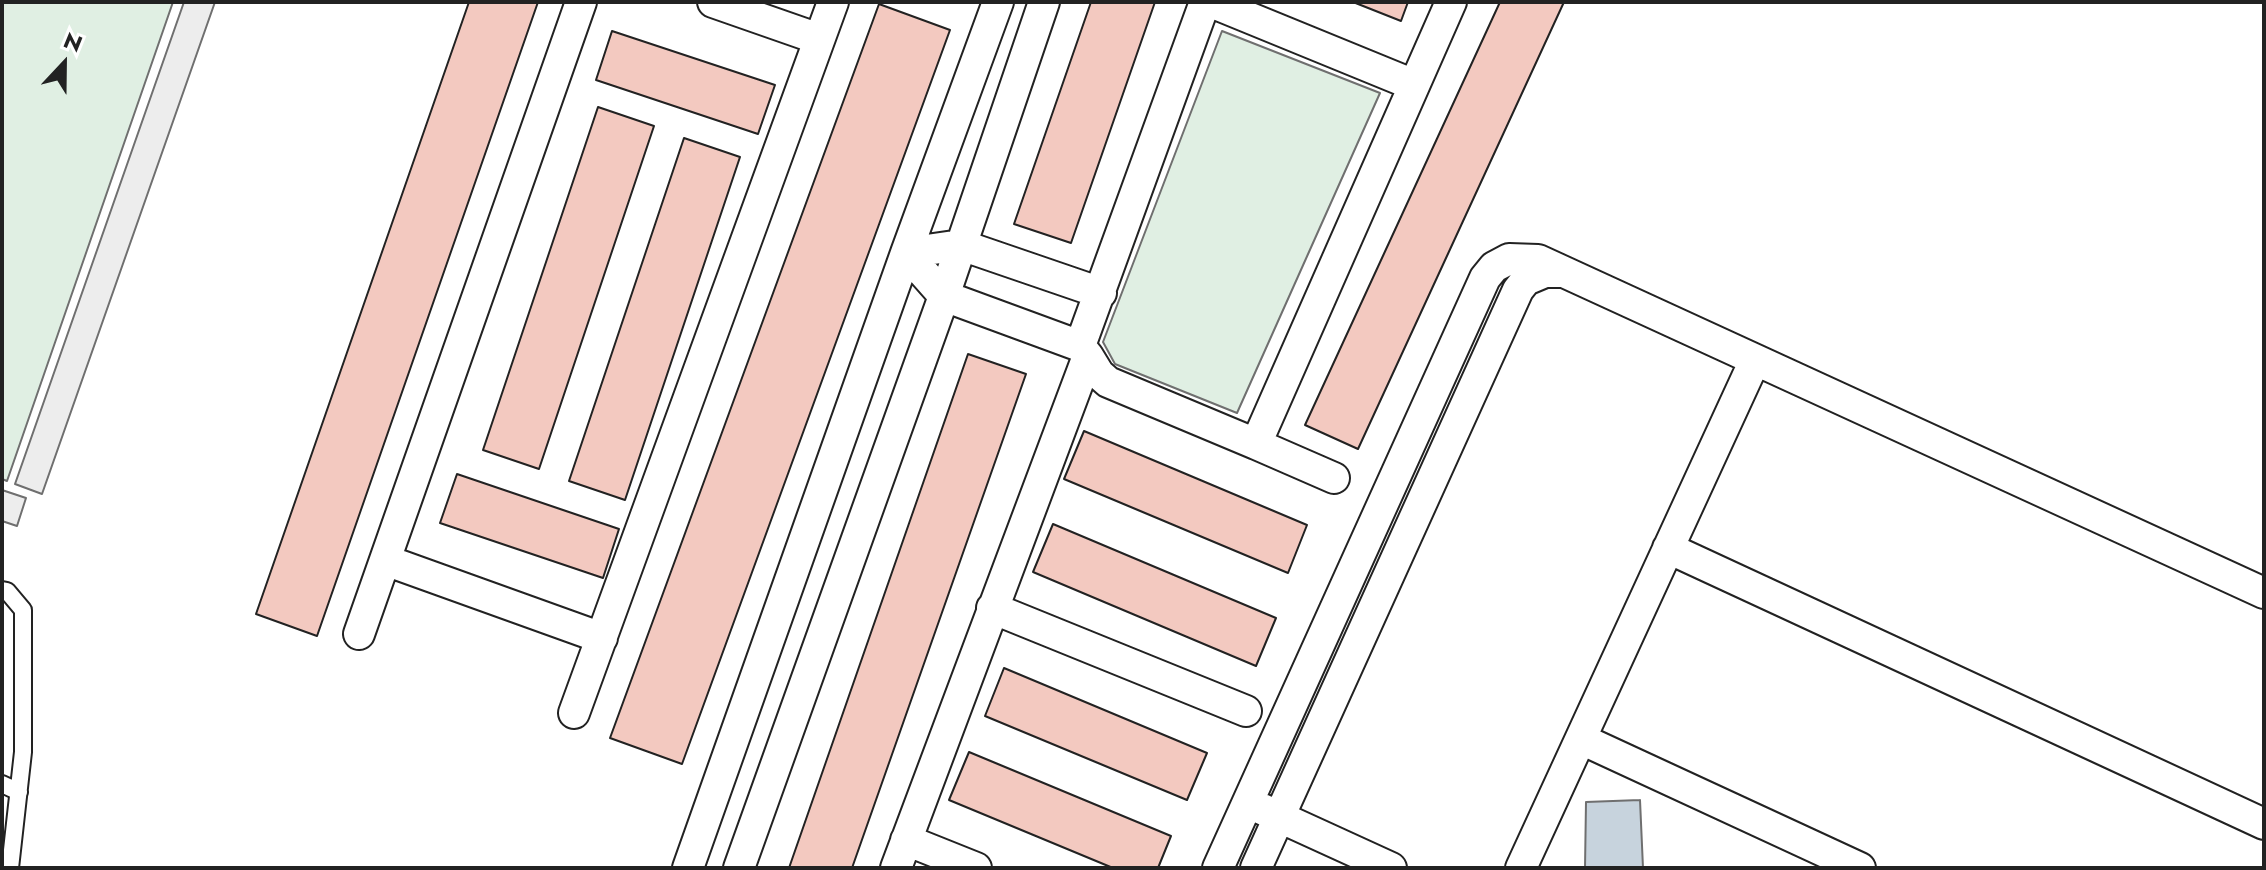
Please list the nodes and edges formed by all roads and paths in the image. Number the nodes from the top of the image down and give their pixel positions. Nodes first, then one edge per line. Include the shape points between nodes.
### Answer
1 (581, 2) edge
2 (713, 2) edge
3 (833, 2) edge
4 (1044, 2) edge
5 (1208, 2) edge
6 (1451, 2) edge
7 (998, 4) edge
8 (819, 39) junction
9 (1414, 85) junction
10 (961, 245) junction
11 (906, 253) junction
12 (1564, 272) junction
13 (1101, 293) junction
14 (944, 296) junction
15 (1084, 351) junction
16 (1755, 360) junction
17 (1256, 444) junction
18 (1334, 478) dead end
19 (1668, 548) junction
20 (385, 560) junction
21 (2, 590) edge
22 (2264, 593) edge
23 (992, 608) junction
24 (359, 634) dead end
25 (602, 638) junction
26 (1246, 711) dead end
27 (574, 713) dead end
28 (1581, 739) junction
29 (2, 784) edge
30 (19, 792) junction
31 (1248, 803) junction
32 (1279, 817) junction
33 (2264, 824) edge
34 (901, 854) edge
35 (10, 868) edge
36 (688, 868) edge
37 (739, 868) edge
38 (976, 868) edge
39 (1218, 868) edge
40 (1256, 868) edge
41 (1391, 868) edge
42 (1521, 868) edge
43 (1860, 868) edge

1 - 20 street
2 - 8 street
3 - 8 street
4 - 10 street
5 - 9 street
5 - 13 street
6 - 9 street
7 - 11 street
8 - 25 street
9 - 17 street
10 - 11 street
10 - 13 street
10 - 14 street
11 - 14 street
11 - 36 street
12 - 16 street
12 - 31 street via 1538,260 1509,259 1485,278
12 - 32 street via 1545,272 1518,290
13 - 15 street
14 - 15 street
14 - 37 street
15 - 17 street via 1108,382
15 - 23 street
16 - 19 street
16 - 22 street
17 - 18 street
19 - 28 street
19 - 33 street
20 - 24 street
20 - 25 street
21 - 30 lane via 23,610
23 - 26 street
23 - 34 street
25 - 27 street
28 - 42 street
28 - 43 street
29 - 30 lane
30 - 35 lane
31 - 32 street
31 - 39 street
32 - 40 street
32 - 41 street
34 - 38 street

